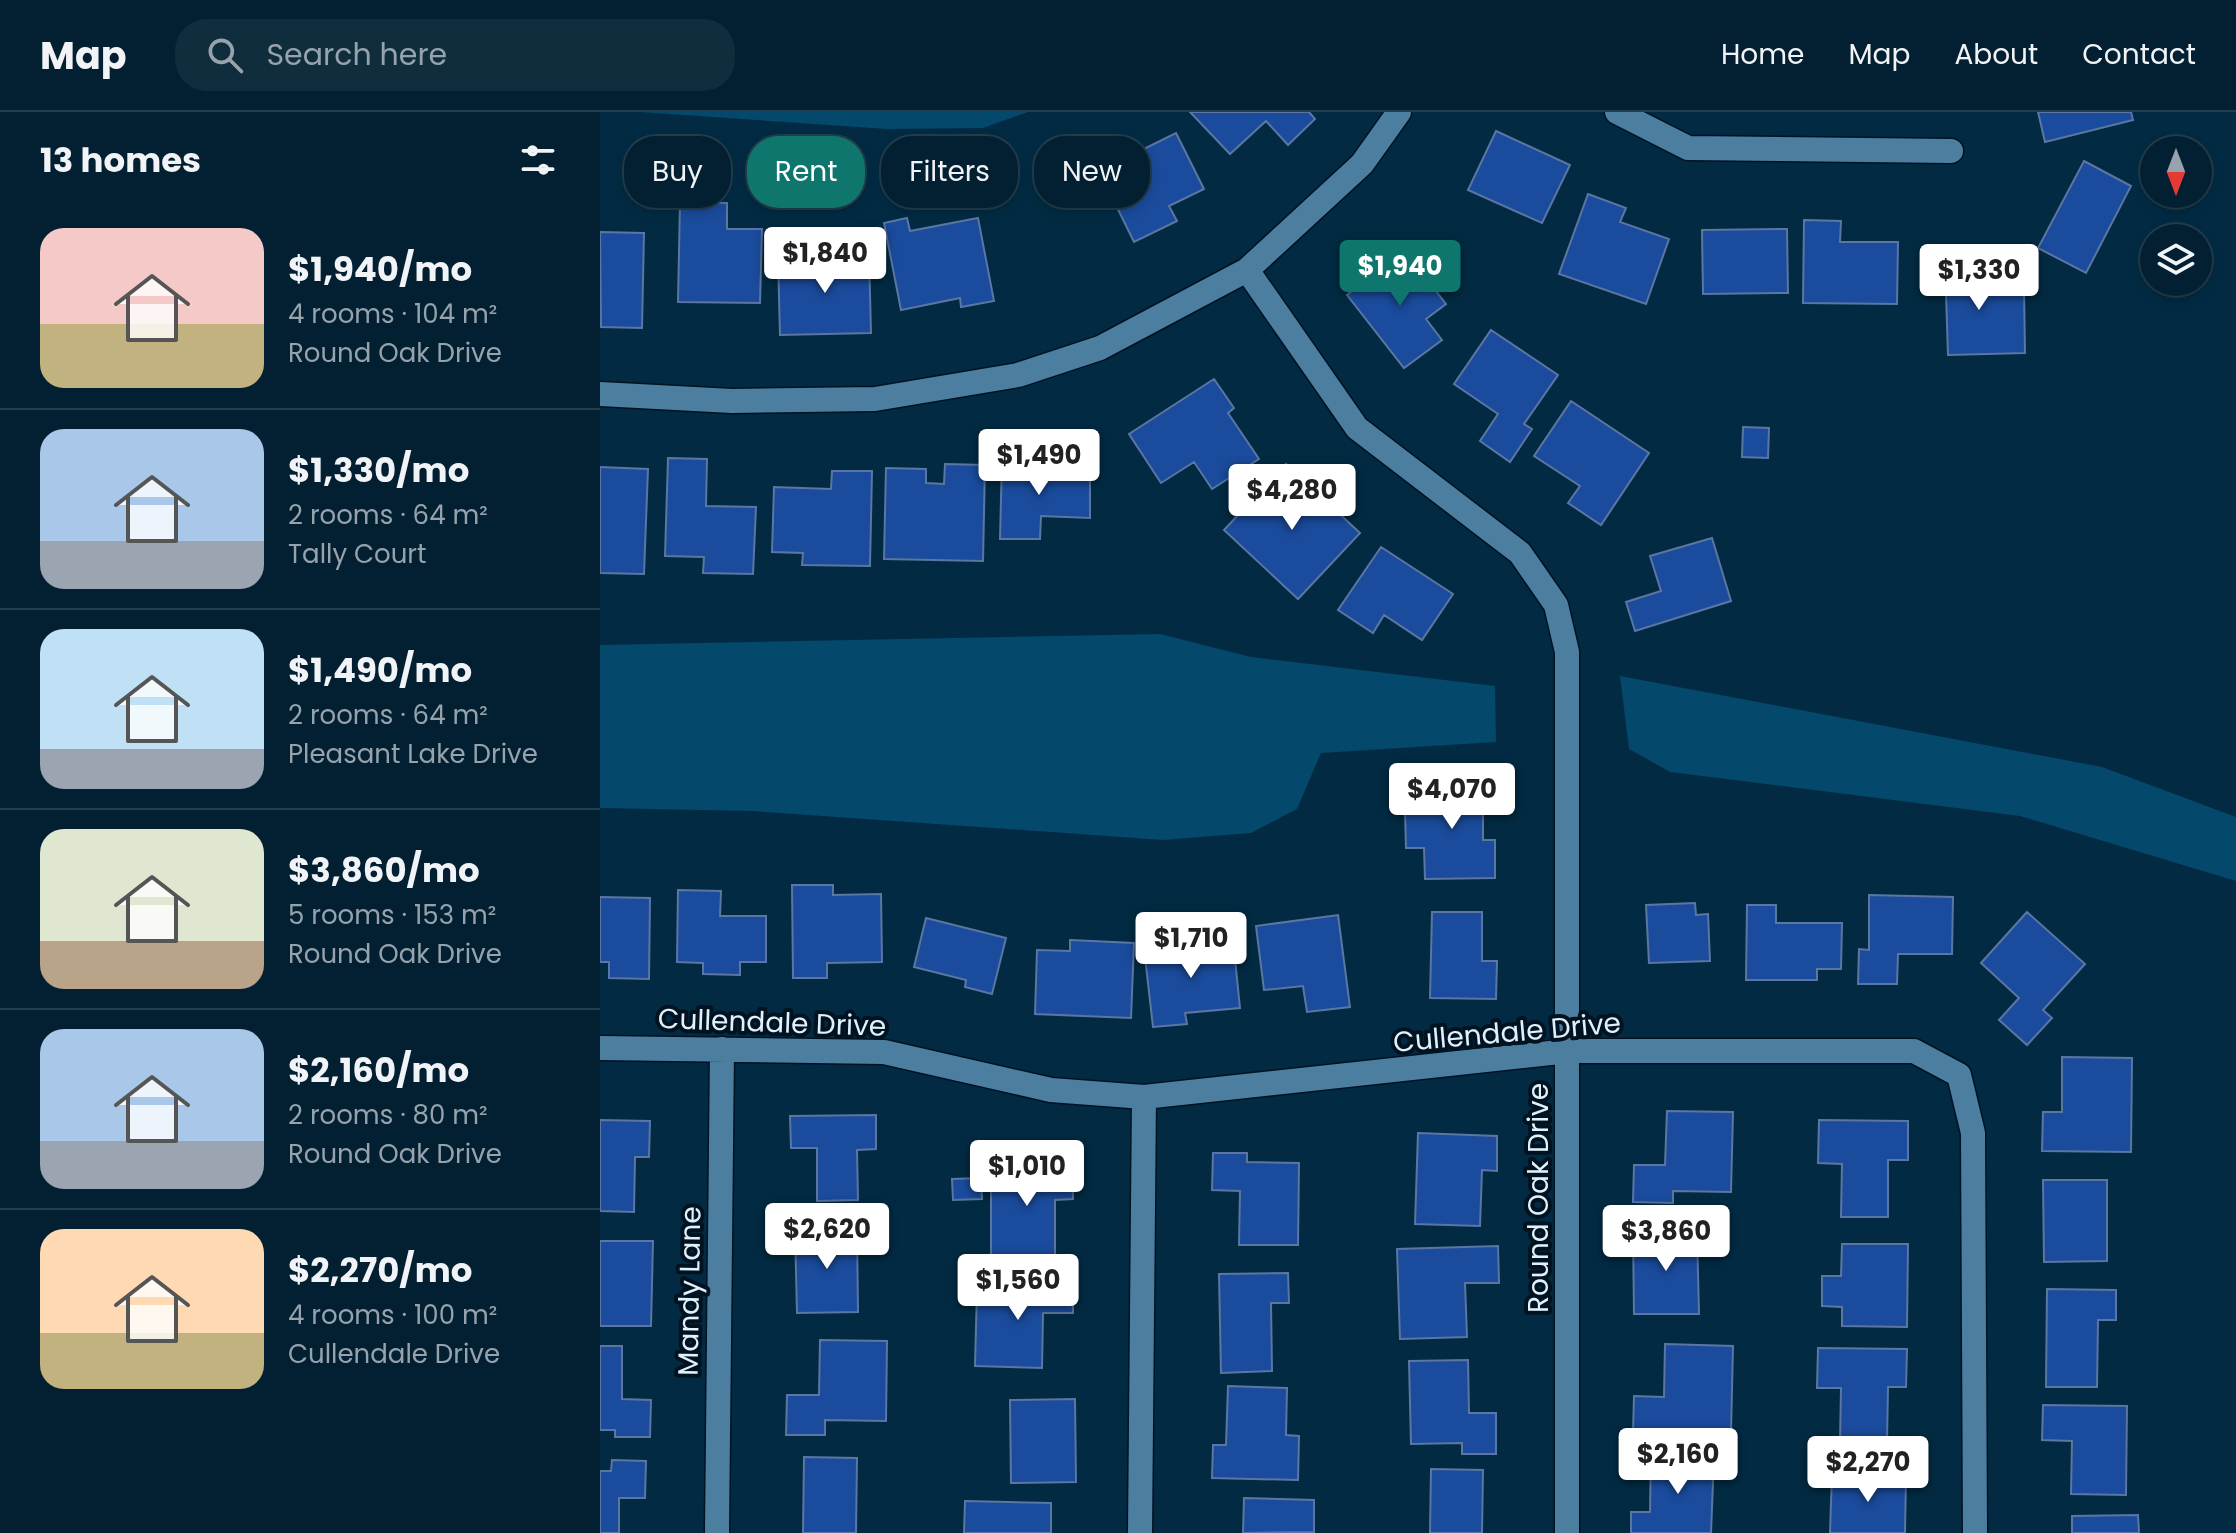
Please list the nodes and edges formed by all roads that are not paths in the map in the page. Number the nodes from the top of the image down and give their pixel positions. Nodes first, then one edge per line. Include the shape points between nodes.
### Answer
1 (1399, 112) edge
2 (1617, 112) edge
3 (1951, 151) dead end
4 (1247, 270) junction
5 (600, 394) edge
6 (600, 1048) edge
7 (722, 1049) junction
8 (1569, 1051) junction
9 (1144, 1097) junction
10 (717, 1533) edge
11 (1140, 1533) edge
12 (1567, 1533) edge
13 (1975, 1533) edge

1 - 4 street via 1362,164
2 - 3 street via 1688,148
4 - 5 street via 1100,348 1018,375 875,399 732,401
4 - 8 street, Round Oak Drive via 1357,428 1520,553 1556,605 1567,652
6 - 7 street, Cullendale Drive
7 - 9 street, Cullendale Drive via 884,1052 1051,1090
7 - 10 street, Mandy Lane
8 - 9 street, Cullendale Drive
8 - 12 street, Round Oak Drive
8 - 13 street, Cullendale Drive via 1914,1051 1959,1075 1973,1133
9 - 11 street

